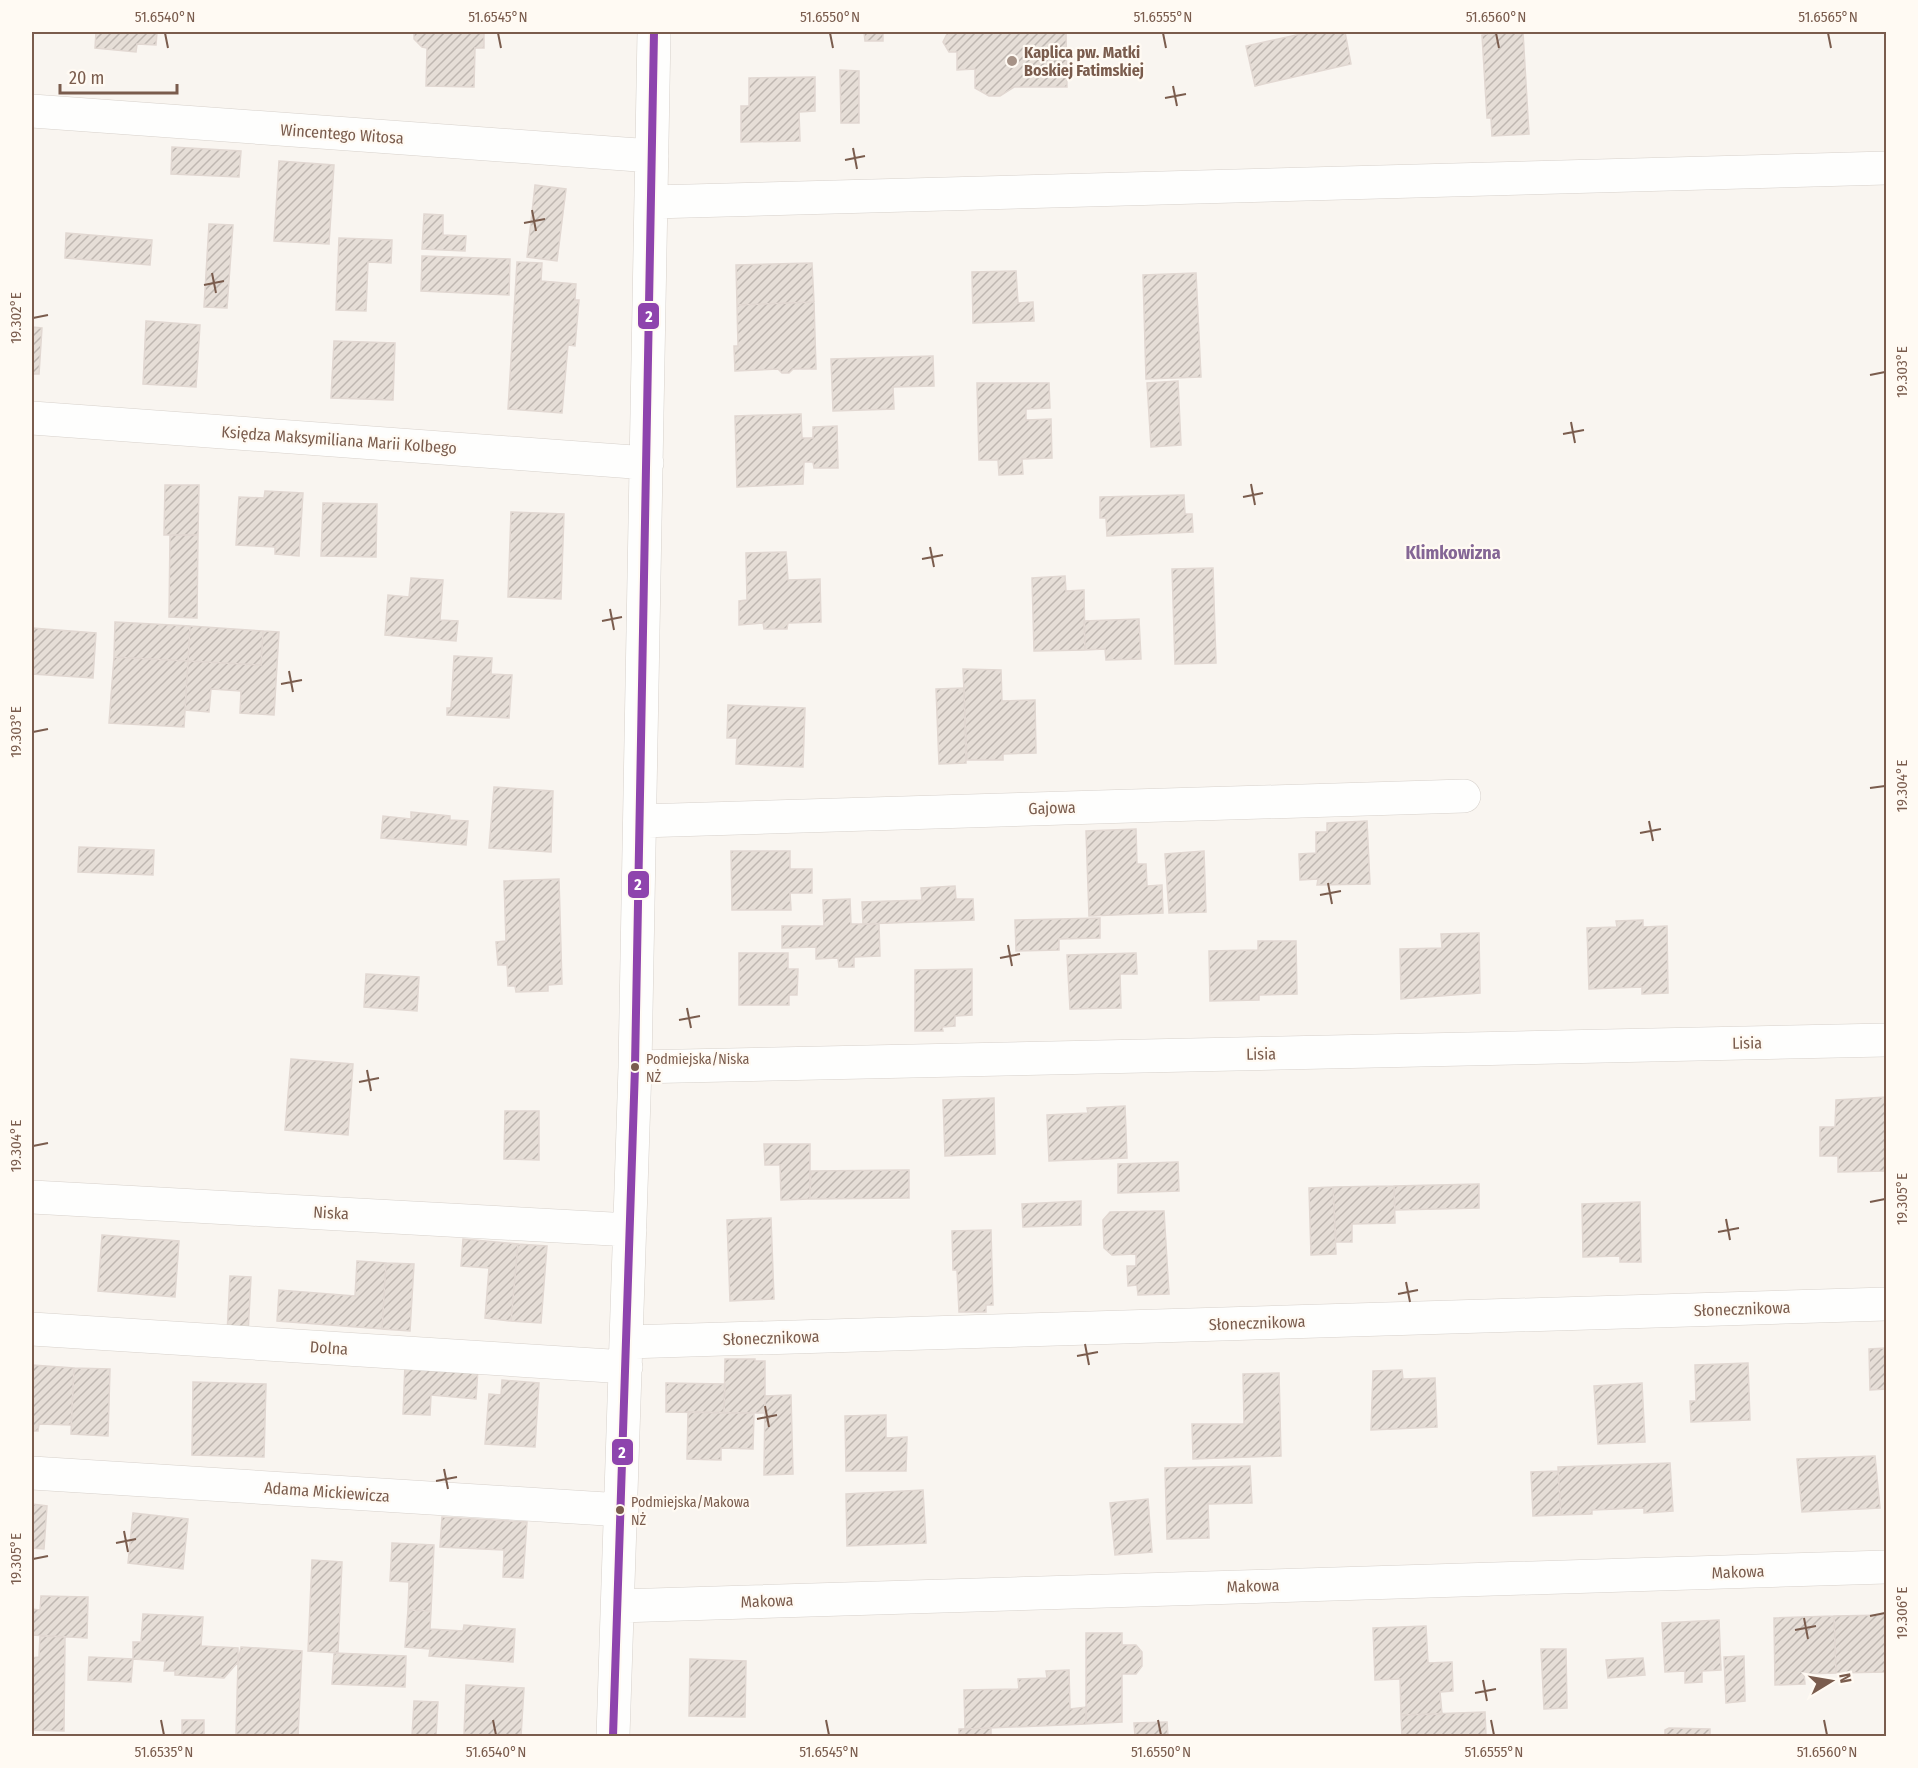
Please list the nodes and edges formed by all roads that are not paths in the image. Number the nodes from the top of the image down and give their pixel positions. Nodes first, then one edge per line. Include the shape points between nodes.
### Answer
1 (654, 32) edge
2 (32, 111) edge
3 (652, 156) junction
4 (1887, 168) edge
5 (652, 202) junction
6 (32, 418) edge
7 (647, 463) junction
8 (1464, 796) dead end
9 (640, 821) junction
10 (1887, 1040) edge
11 (635, 1067) junction
12 (32, 1197) edge
13 (630, 1230) junction
14 (1887, 1304) edge
15 (32, 1329) edge
16 (626, 1355) junction
17 (32, 1473) edge
18 (622, 1510) junction
19 (1887, 1567) edge
20 (619, 1606) junction
21 (613, 1737) edge

1 - 3 street
2 - 3 street, Wincentego Witosa
3 - 5 street
4 - 5 street
5 - 7 street
6 - 7 street, Księdza Maksymiliana Marii Kolbego
7 - 9 street
8 - 9 street, Gajowa
9 - 11 street
10 - 11 street, Lisia
11 - 13 street
12 - 13 street, Niska
13 - 16 street
14 - 16 street, Słonecznikowa
15 - 16 street, Dolna
16 - 18 street
17 - 18 street, Adama Mickiewicza
18 - 20 street
19 - 20 street, Makowa
20 - 21 street

